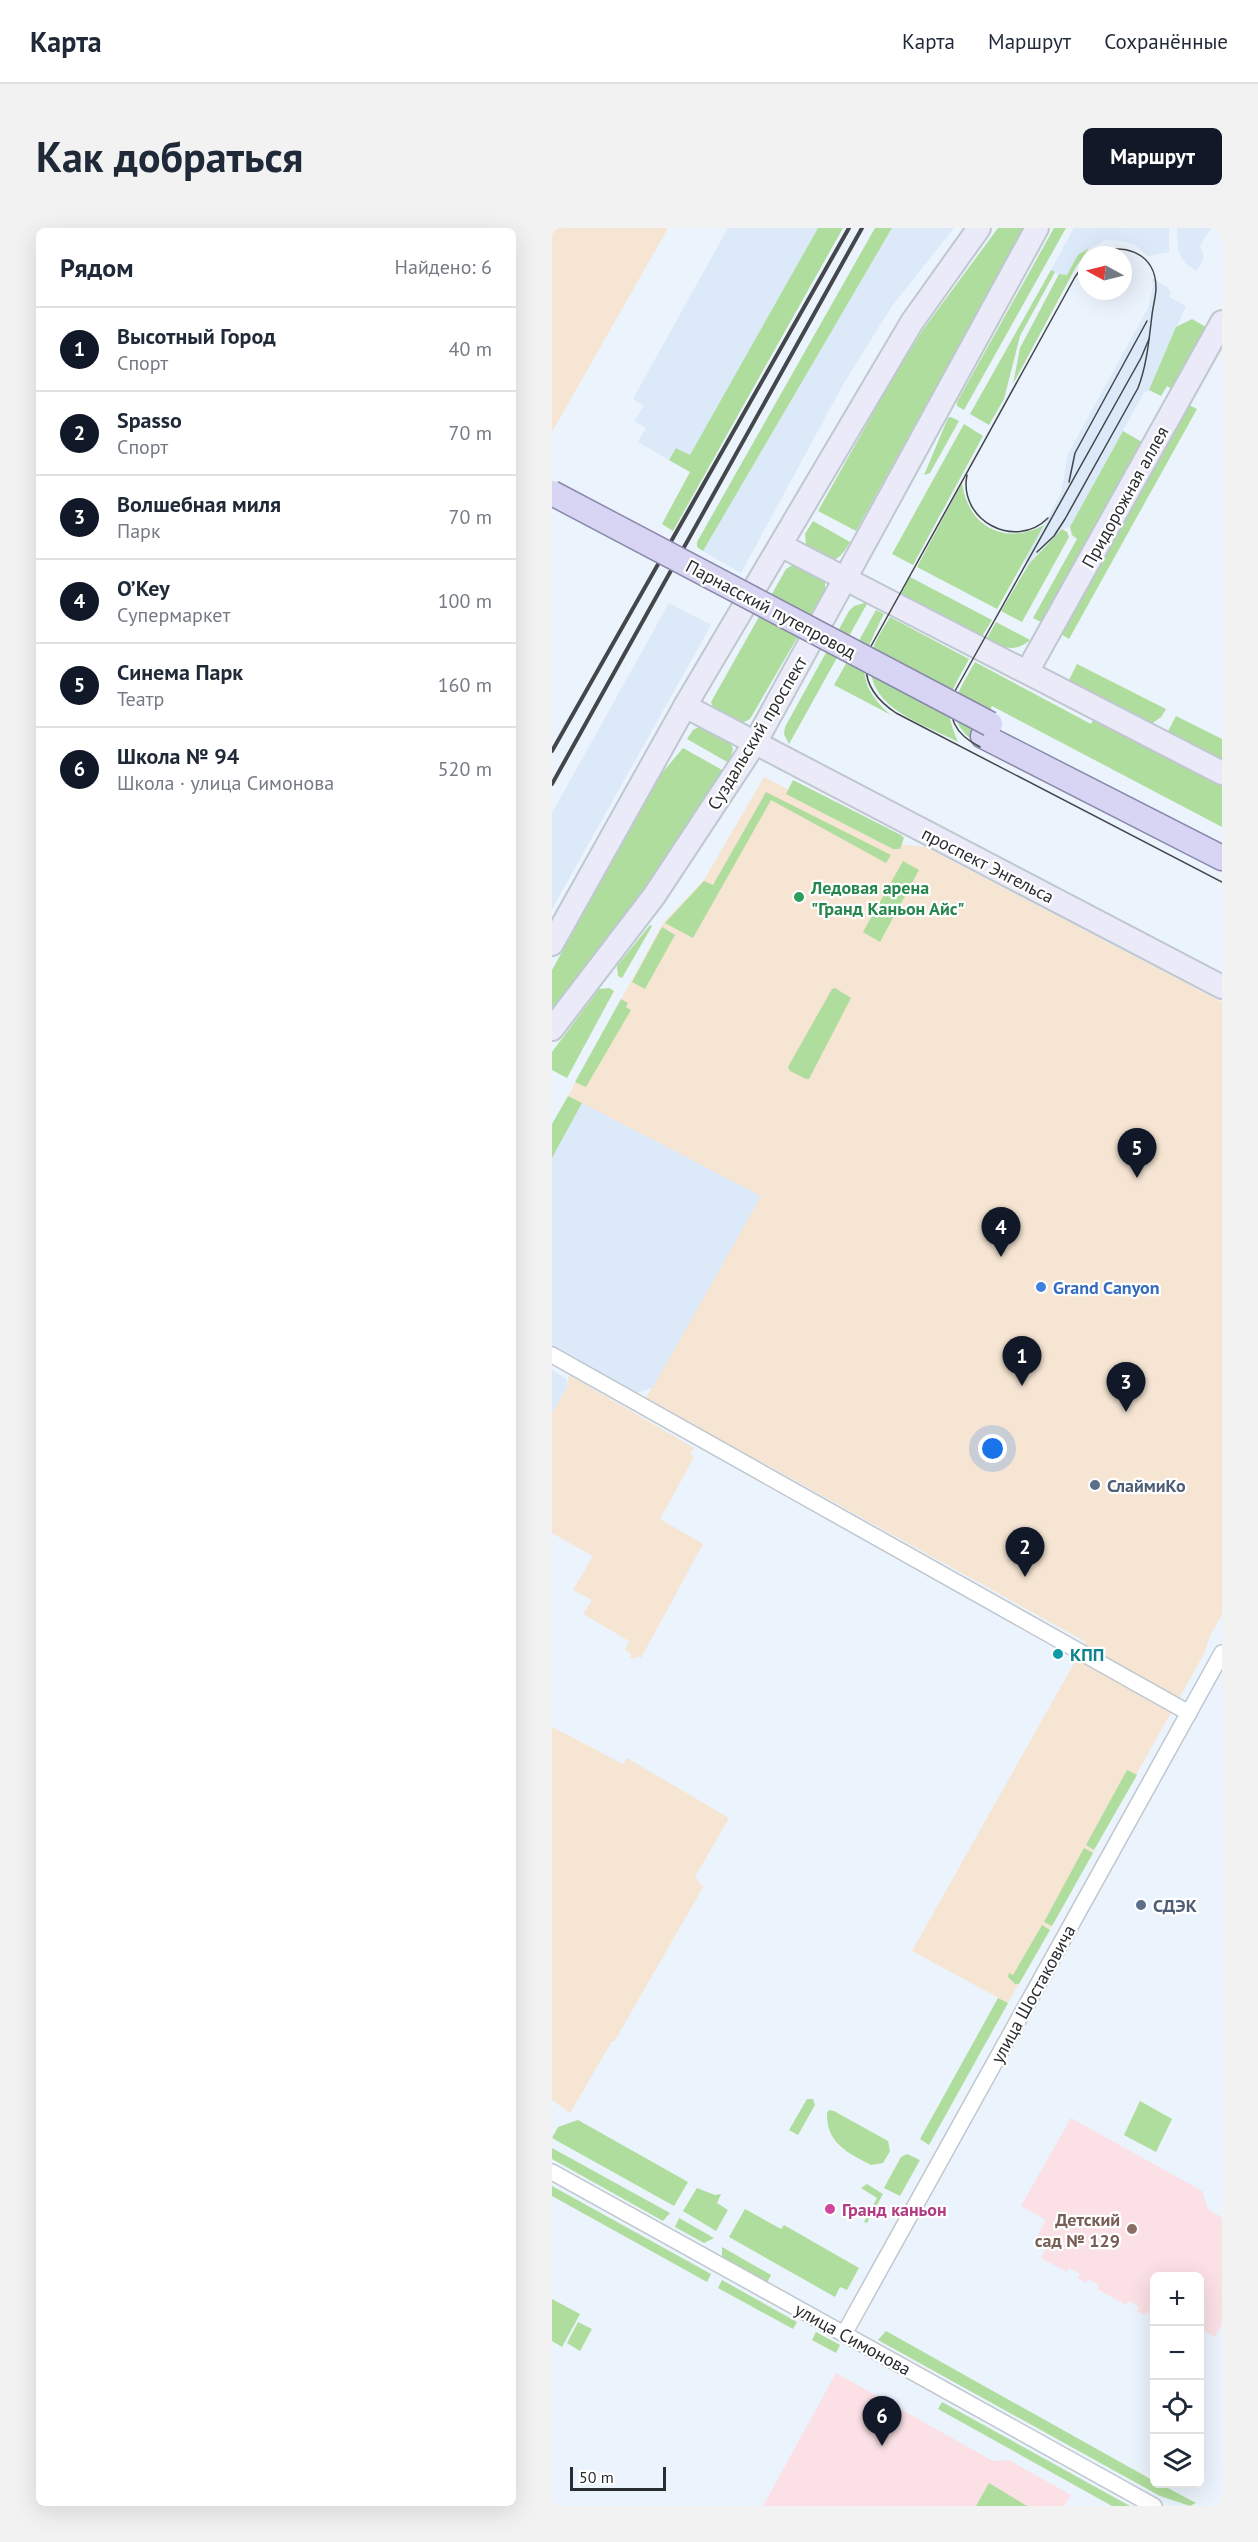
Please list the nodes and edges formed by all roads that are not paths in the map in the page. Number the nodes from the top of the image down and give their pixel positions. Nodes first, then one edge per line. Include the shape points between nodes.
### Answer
1 (979, 228) edge
2 (1037, 228) edge
3 (1222, 322) edge
4 (552, 493) edge
5 (552, 512) edge
6 (782, 546) junction
7 (846, 578) junction
8 (1027, 672) junction
9 (685, 706) junction
10 (987, 730) junction
11 (755, 743) junction
12 (1222, 773) edge
13 (1222, 842) edge
14 (1222, 858) edge
15 (552, 944) edge
16 (1222, 987) edge
17 (552, 1029) edge
18 (552, 1355) edge
19 (1222, 1653) edge
20 (1189, 1713) junction
21 (552, 2172) edge
22 (844, 2334) junction
23 (1154, 2506) edge

1 - 6 main road via 912,322
2 - 7 main road, Суздальский проспект
3 - 8 main road, Придорожная аллея
4 - 10 main road, Парнасский путепровод, bridge
5 - 10 main road, Парнасский путепровод
6 - 7 main road
6 - 9 main road
7 - 8 main road
7 - 11 main road, Суздальский проспект
8 - 12 main road
9 - 11 main road, проспект Энгельса
9 - 15 main road
10 - 13 main road
10 - 14 main road
11 - 16 main road, проспект Энгельса
11 - 17 main road, Суздальский проспект via 654,896
18 - 20 street
19 - 20 street, улица Шостаковича
20 - 22 street, улица Шостаковича
21 - 22 street, улица Симонова
22 - 23 street, улица Симонова

